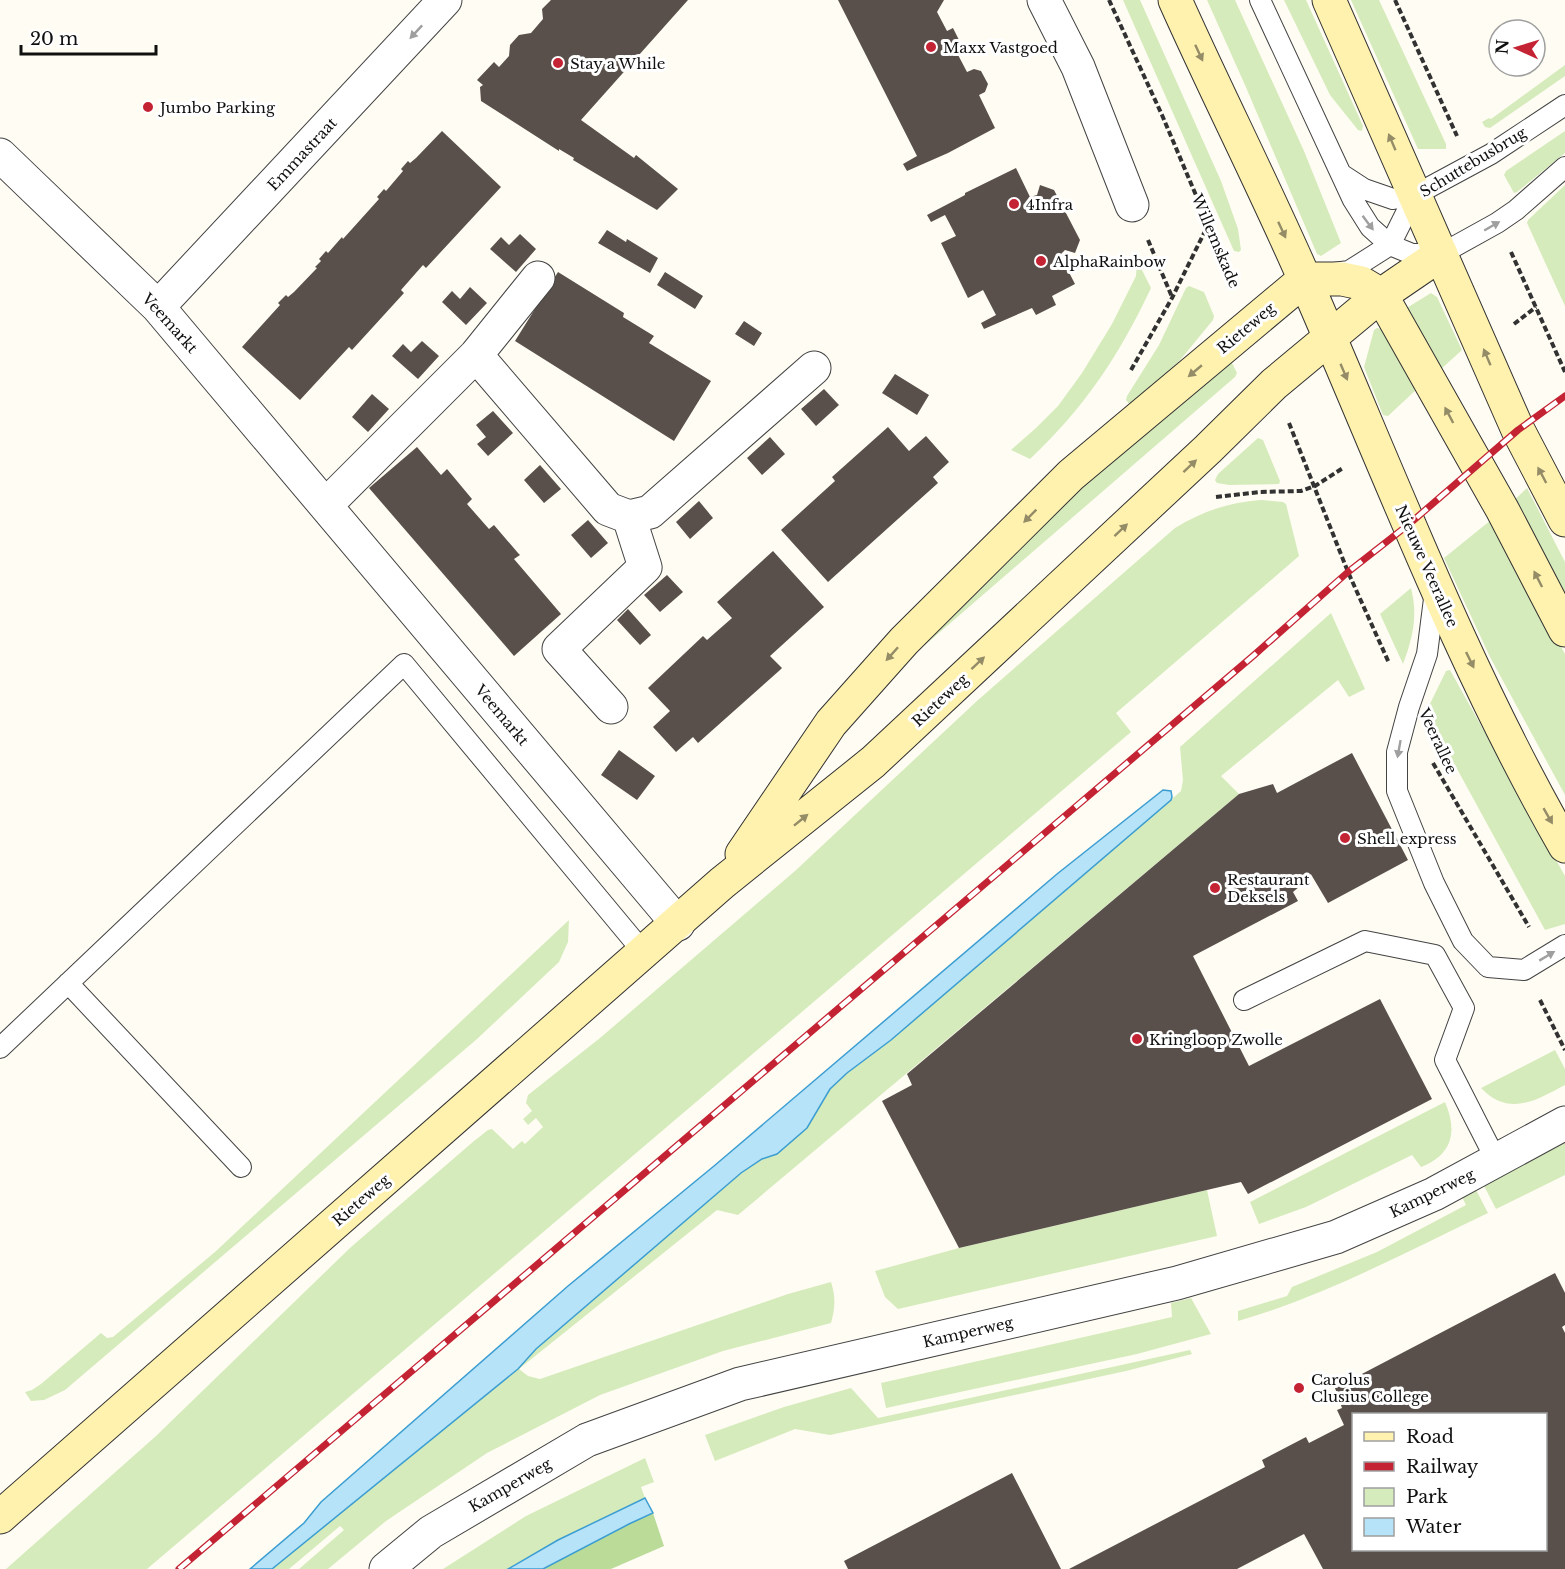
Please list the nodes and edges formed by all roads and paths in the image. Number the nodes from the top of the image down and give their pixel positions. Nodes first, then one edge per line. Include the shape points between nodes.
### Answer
1 (445, 0) edge
2 (1044, 0) edge
3 (1109, 0) edge
4 (1175, 0) edge
5 (1260, 0) edge
6 (1329, 0) edge
7 (1565, 105) edge
8 (0, 154) edge
9 (1565, 167) edge
10 (1339, 173) junction
11 (1415, 195) junction
12 (1132, 205) joint
13 (1209, 222) junction
14 (1390, 245) junction
15 (1441, 254) junction
16 (538, 278) dead end
17 (1305, 279) junction
18 (1381, 295) junction
19 (1172, 298) junction
20 (158, 307) junction
21 (1250, 324) junction
22 (1329, 337) junction
23 (476, 356) junction
24 (814, 368) dead end
25 (1131, 370) dead end
26 (1274, 384) junction
27 (1315, 486) junction
28 (1215, 497) dead end
29 (326, 505) junction
30 (629, 517) junction
31 (1565, 520) edge
32 (1436, 588) junction
33 (1565, 630) edge
34 (611, 707) dead end
35 (1409, 707) junction
36 (1565, 846) edge
37 (722, 883) junction
38 (678, 924) junction
39 (1463, 941) junction
40 (1565, 945) edge
41 (644, 952) junction
42 (1436, 955) junction
43 (1545, 956) junction
44 (1524, 970) junction
45 (68, 983) junction
46 (1244, 1000) dead end
47 (0, 1048) edge
48 (1565, 1050) edge
49 (1565, 1123) edge
50 (1496, 1160) junction
51 (241, 1167) dead end
52 (0, 1517) edge
53 (386, 1569) edge

1 -> 20 street, Emmastraat
2 - 12 street via 1078,67
3 - 13 path, Willemskade
4 -> 17 main road
5 - 10 lane
11 -> 6 main road
7 - 11 lane, Schuttebusbrug via 1491,154
8 - 20 street, Veemarkt
15 -> 9 lane via 1507,217
10 - 11 lane via 1364,189 1393,199
10 -> 14 lane via 1370,227
11 - 14 lane, Schuttebusbrug
11 - 15 main road
12 - 19 path
13 - 19 path
13 - 21 path, Willemskade
14 - 15 lane via 1412,254
14 - 17 lane via 1348,271
15 - 18 main road, Rieteweg
31 -> 15 main road via 1518,430
16 - 23 street
17 - 18 main road via 1342,279
17 - 21 main road, Rieteweg
17 - 22 main road, Nieuwe Veerallee
18 - 22 main road, Rieteweg
33 -> 18 main road via 1502,508
19 - 25 path
20 - 29 street, Veemarkt
21 -> 37 main road, Rieteweg via 1071,475 904,641 831,723
22 - 26 main road, Rieteweg
22 -> 32 main road, Nieuwe Veerallee
23 - 29 street
23 - 30 street via 608,509
24 - 30 street via 650,512
26 - 27 path
37 -> 26 main road, Rieteweg via 873,762
27 - 28 path via 1301,491
27 - 35 path, Veerallee via 1348,572
29 - 38 street, Veemarkt
30 - 34 street via 645,567 559,649
32 - 35 lane via 1426,654
32 -> 36 main road, Nieuwe Veerallee via 1530,786
35 -> 39 lane via 1397,752 1397,791 1434,883
35 - 43 path, Veerallee via 1436,770
37 - 38 main road, Rieteweg
38 - 41 main road, Rieteweg
39 - 42 lane
39 - 44 lane via 1488,967
43 -> 40 lane
41 - 45 lane via 404,664
41 - 52 main road, Rieteweg
42 - 46 lane via 1365,941
42 - 50 lane via 1464,1008 1445,1060
43 - 44 lane
44 - 48 path
45 - 47 lane
45 - 51 lane
49 - 50 street, Kamperweg
50 - 53 street, Kamperweg via 1434,1194 1336,1237 1177,1283 740,1384 587,1440 430,1532

